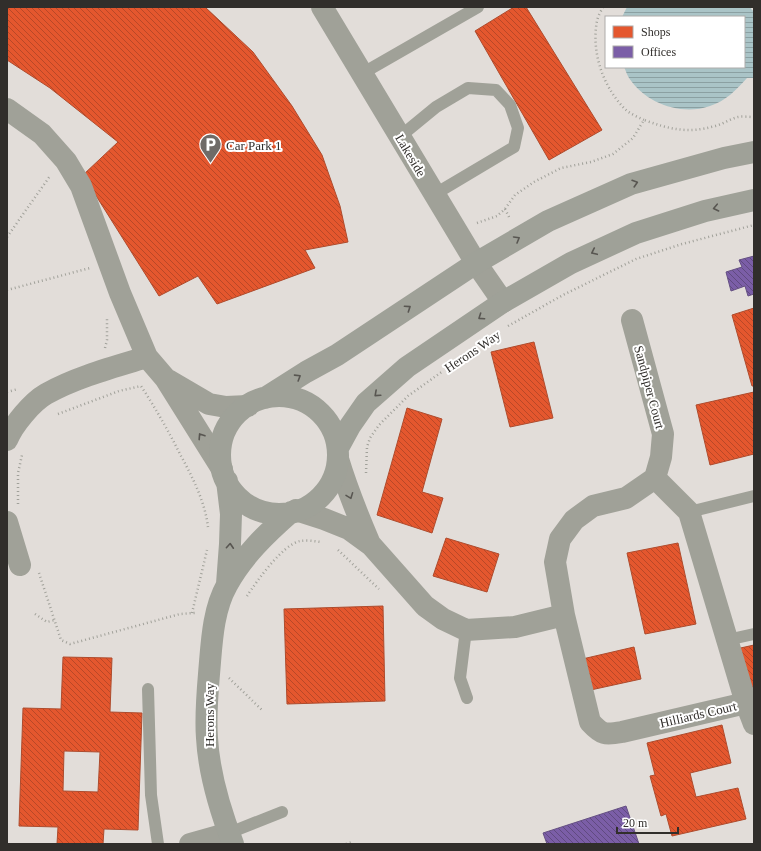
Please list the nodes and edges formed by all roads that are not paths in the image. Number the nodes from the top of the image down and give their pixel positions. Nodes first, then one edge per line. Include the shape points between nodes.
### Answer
1 (322, 7) edge
2 (478, 7) edge
3 (364, 76) junction
4 (7, 109) edge
5 (401, 138) junction
6 (754, 152) edge
7 (435, 194) junction
8 (754, 200) edge
9 (476, 263) junction
10 (503, 302) junction
11 (632, 320) dead end
12 (147, 357) junction
13 (166, 378) junction
14 (256, 402) junction
15 (16, 413) edge
16 (15, 446) edge
17 (338, 454) junction
18 (225, 474) junction
19 (655, 478) junction
20 (754, 496) edge
21 (294, 511) junction
22 (689, 512) junction
23 (12, 515) edge
24 (371, 546) junction
25 (29, 567) road end
26 (227, 585) junction
27 (564, 614) junction
28 (466, 630) junction
29 (754, 634) edge
30 (727, 640) junction
31 (148, 689) dead end
32 (467, 698) dead end
33 (746, 703) junction
34 (754, 724) edge
35 (282, 812) dead end
36 (231, 838) edge
37 (158, 844) edge
38 (190, 844) edge

1 - 3 street, Lakeside
2 - 3 lane via 370,69
3 - 5 street, Lakeside
4 - 12 street via 42,134 66,161 81,186 120,293
5 - 7 street, Lakeside
5 - 7 lane via 436,107 468,88 496,90 510,105 518,128 514,147
9 -> 6 street via 548,221 631,184
7 - 9 street, Lakeside
8 -> 10 street, Herons Way via 705,211 636,233 571,263
9 - 10 street, Lakeside
14 -> 9 street via 337,355
10 -> 17 street, Herons Way via 407,367 366,403 350,426
11 - 19 street, Sandpiper Court via 663,434 661,457
12 - 13 street
12 - 15 street via 92,374 45,394
13 - 14 street via 209,404 226,407
18 -> 13 street
14 - 17 street via 277,396 291,397 308,404 326,419 334,432
14 - 18 street via 241,410 223,438 221,446
15 - 16 street
17 - 21 street via 336,470 326,490 305,508
17 -> 24 street via 356,511
18 - 21 street via 231,488 254,508 281,514
26 -> 18 street, Herons Way via 231,514
19 - 22 street, Hilliards Court
19 - 27 street, Hilliards Court via 626,498 593,506 574,520 560,539 555,562
20 - 22 lane
21 - 24 street via 349,529
21 - 26 street, Herons Way via 258,543
22 - 30 street, Hilliards Court
23 - 25 street
24 - 28 street via 425,606 443,619
26 - 36 street, Herons Way via 219,604 211,645 207,738 215,791
27 - 28 street via 515,627
27 - 33 street, Hilliards Court via 590,722 599,731 608,734 622,732
28 - 32 lane via 460,678
29 - 30 lane
30 - 33 street, Hilliards Court
31 - 37 lane via 151,794
33 - 34 street
35 - 36 lane
36 - 38 street

